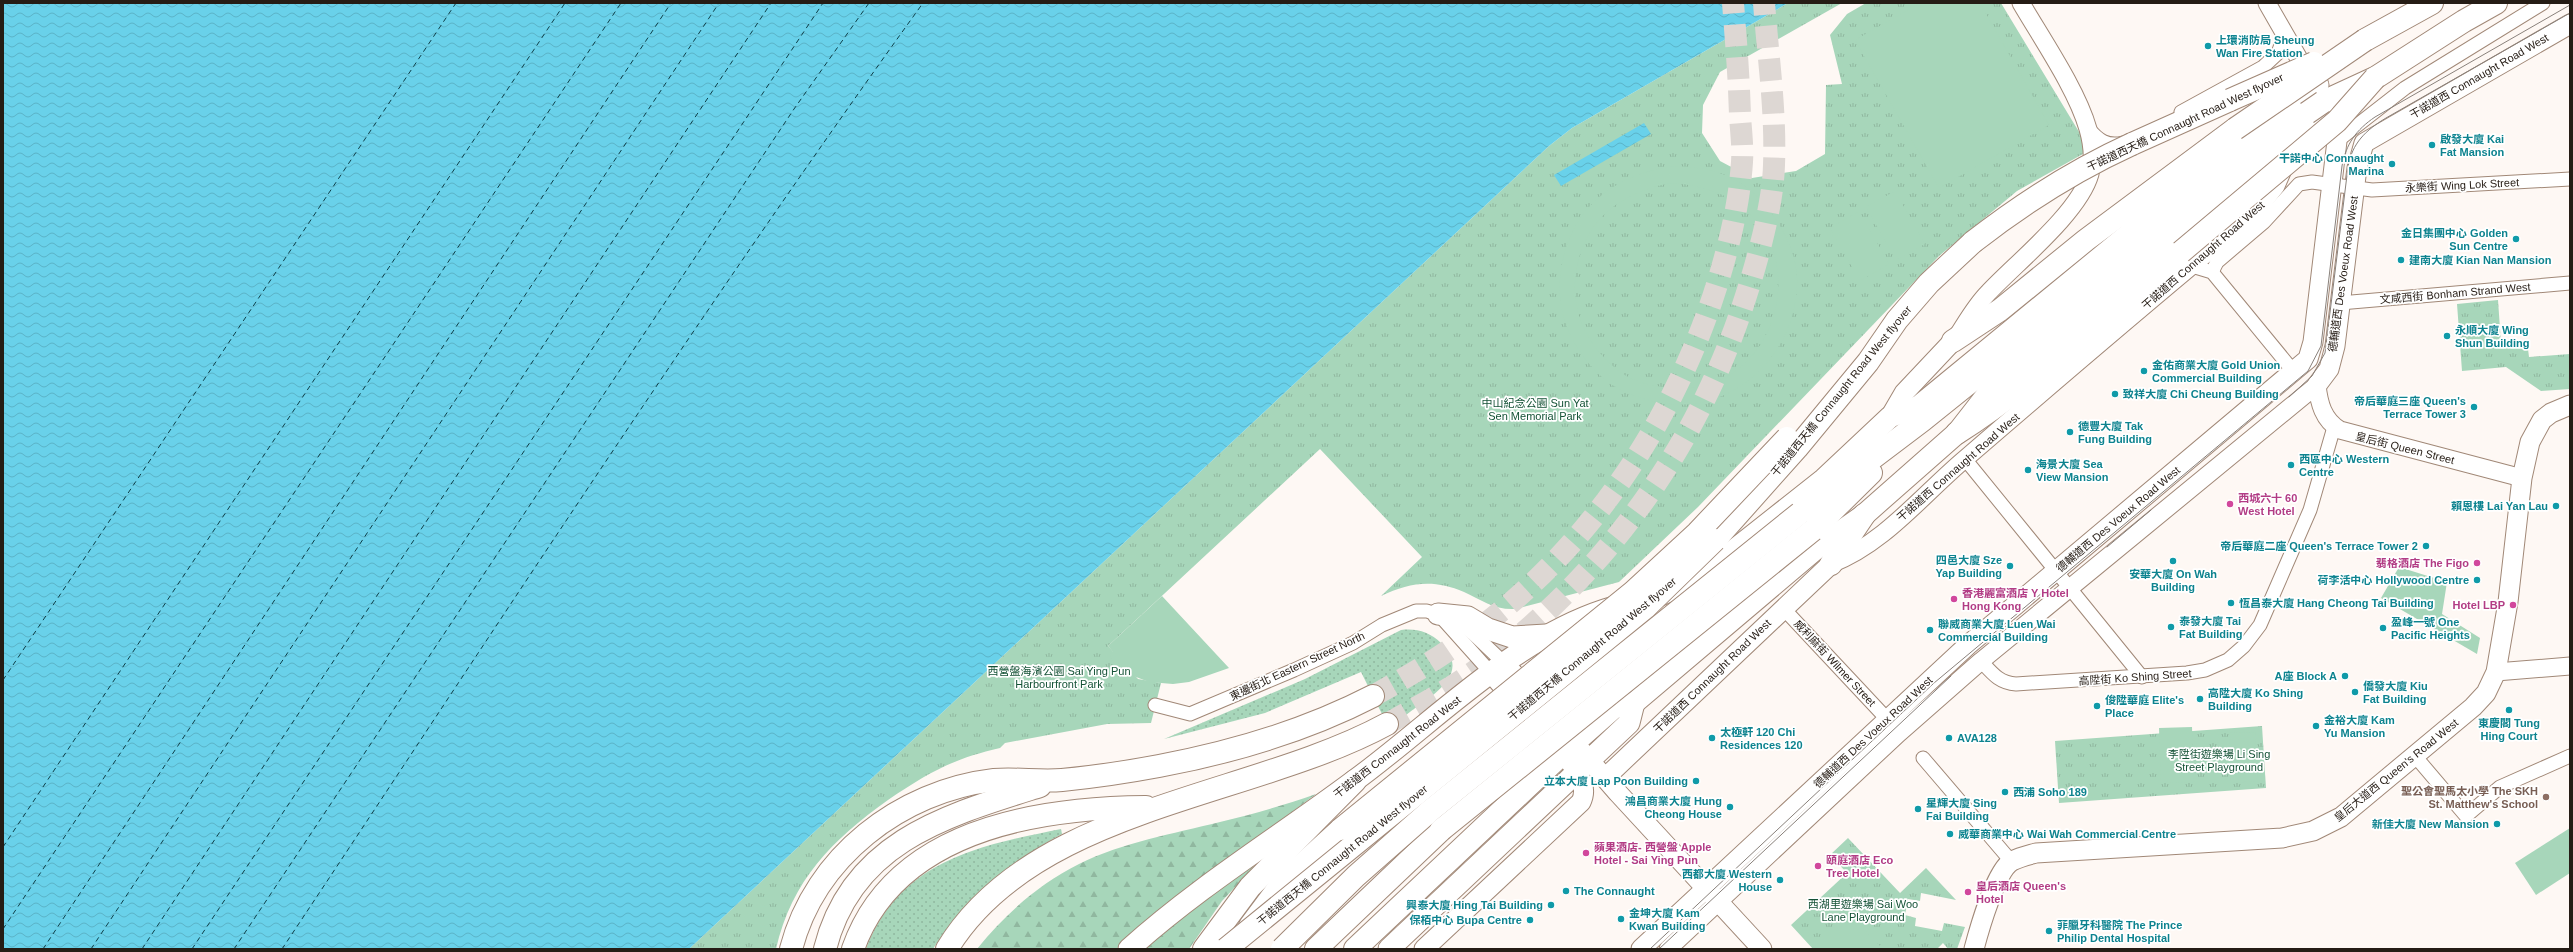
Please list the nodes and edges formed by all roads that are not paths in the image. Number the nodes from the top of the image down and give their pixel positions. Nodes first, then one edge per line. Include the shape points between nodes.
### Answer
1 (2021, 3) edge
2 (2267, 3) edge
3 (2432, 3) edge
4 (2439, 3) edge
5 (2496, 3) edge
6 (2504, 3) edge
7 (2543, 3) edge
8 (2570, 24) edge
9 (2285, 34) junction
10 (2365, 40) junction
11 (2241, 78) junction
12 (2375, 78) junction
13 (2315, 87) junction
14 (2329, 116) junction
15 (2088, 128) junction
16 (2337, 141) junction
17 (2288, 143) junction
18 (2570, 178) edge
19 (2332, 183) junction
20 (2355, 187) junction
21 (2192, 266) junction
22 (2212, 272) junction
23 (2570, 283) edge
24 (2340, 303) junction
25 (1897, 320) junction
26 (1954, 341) junction
27 (2294, 372) junction
28 (2317, 385) junction
29 (2570, 405) edge
30 (1890, 417) junction
31 (1924, 420) junction
32 (2334, 427) junction
33 (1957, 433) junction
34 (1965, 459) junction
35 (2522, 478) junction
36 (1864, 515) junction
37 (1831, 564) junction
38 (2056, 570) junction
39 (2071, 588) junction
40 (1783, 608) junction
41 (1438, 614) junction
42 (1547, 635) junction
43 (1981, 661) junction
44 (2570, 666) edge
45 (1498, 669) junction
46 (2496, 672) junction
47 (2142, 677) junction
48 (1373, 696) tunnel mouth
49 (1634, 703) junction
50 (1155, 705) dead end
51 (1886, 719) junction
52 (1387, 724) tunnel mouth
53 (1568, 748) junction
54 (2415, 756) junction
55 (2570, 756) edge
56 (1923, 758) dead end
57 (1583, 766) junction
58 (1606, 777) junction
59 (1060, 780) junction
60 (1355, 781) junction
61 (1164, 806) junction
62 (2011, 861) junction
63 (1706, 888) junction
64 (1719, 902) junction
65 (791, 949) edge
66 (825, 949) edge
67 (853, 949) edge
68 (947, 949) edge
69 (1129, 949) edge
70 (1204, 949) edge
71 (1226, 949) edge
72 (1236, 949) edge
73 (1282, 949) edge
74 (1316, 949) edge
75 (1355, 949) edge
76 (1389, 949) edge
77 (1424, 949) edge
78 (1641, 949) edge
79 (1668, 949) edge
80 (1762, 949) edge
81 (1974, 949) edge

1 - 15 street via 2076,99
2 - 9 street
3 - 10 highway
4 - 13 main road, 干諾道西 Connaught Road West via 2351,58
5 - 12 highway
6 - 14 main road
7 - 16 street via 2405,88
8 - 20 main road, 干諾道西 Connaught Road West via 2370,138 2361,151
9 - 11 street via 2278,53 2263,67
9 - 13 street
10 - 25 highway, 干諾道西天橋 Connaught Road West flyover, bridge via 2096,160 2042,192 1974,242 1929,283
10 - 26 highway, bridge via 2235,129 2125,211 2000,310
11 - 13 street via 2271,77
11 - 15 street via 2124,143 2104,143
12 - 31 highway, 干諾道西天橋 Connaught Road West flyover, bridge via 2323,102 2301,118
12 - 33 highway, bridge via 2337,121 2118,303 2000,406
13 - 14 main road
13 - 30 main road, 干諾道西 Connaught Road West via 2236,146 1919,406
14 - 16 main road
14 - 17 main road
15 - 26 street via 2092,161 2084,187 2049,233 1986,294
16 - 19 main road
17 - 21 street, 干諾道西 Connaught Road West via 2281,176 2269,198 2254,214
17 - 33 main road via 2184,227 1989,392
18 - 20 street, 永樂街 Wing Lok Street via 2372,190
19 - 20 street, 干諾道西 Connaught Road West
19 - 22 street, 干諾道西 Connaught Road West via 2299,184 2264,222 2217,262
19 - 27 main road, 德輔道西 Des Voeux Road West via 2313,342 2308,359
20 - 24 main road, 德輔道西 Des Voeux Road West
21 - 22 street
21 - 34 street, 干諾道西 Connaught Road West
22 - 27 street
23 - 24 street, 文咸西街 Bonham Strand West
24 - 28 main road, 德輔道西 Des Voeux Road West via 2332,359 2329,369
25 - 71 highway, 干諾道西天橋 Connaught Road West flyover, bridge via 1868,362 1763,488 1715,540 1645,608
25 - 72 highway, bridge via 1728,502 1663,565 1590,628 1341,829 1283,882
26 - 30 main road, 干諾道西 Connaught Road West via 1904,393
27 - 38 main road, 德輔道西 Des Voeux Road West
28 - 32 street via 2322,411
28 - 39 street, 德輔道西 Des Voeux Road West
29 - 35 main road, 皇后大道西 Queen's Road West via 2551,413 2535,430
30 - 42 main road, 干諾道西 Connaught Road West via 1824,478 1700,577 1670,592 1594,613
31 - 73 highway, 干諾道西天橋 Connaught Road West flyover, bridge via 1753,550 1511,744 1393,842
31 - 74 highway, bridge via 1824,521 1441,830
32 - 35 street, 皇后街 Queen Street via 2347,433
32 - 47 street, 高陞街 Ko Shing Street via 2310,510 2255,633 2236,653 2213,668
33 - 36 main road
34 - 37 street, 干諾道西 Connaught Road West via 1878,537
34 - 38 street
35 - 46 main road, 皇后大道西 Queen's Road West via 2508,602
36 - 37 highway
36 - 49 main road via 1817,548
37 - 40 main road, 干諾道西 Connaught Road West
38 - 39 street
38 - 51 main road, 德輔道西 Des Voeux Road West
39 - 43 street, 德輔道西 Des Voeux Road West
39 - 47 street
40 - 51 street, 威利麻街 Wilmer Street
40 - 58 main road, 干諾道西 Connaught Road West
41 - 42 main road via 1468,617 1488,629 1512,637
41 - 45 street, 東邊街北 Eastern Street North via 1463,624
41 - 50 street, 東邊街北 Eastern Street North via 1416,611 1399,617 1353,643 1190,714
42 - 45 main road, 干諾道西 Connaught Road West
43 - 47 street, 高陞街 Ko Shing Street via 2001,681 2016,684
43 - 64 street, 德輔道西 Des Voeux Road West via 1899,733
44 - 46 street
45 - 53 main road, 東邊街北 Eastern Street North
45 - 60 main road, 干諾道西 Connaught Road West
46 - 54 main road, 皇后大道西 Queen's Road West via 2480,701
48 - 59 highway via 1320,721 1237,749 1159,766
49 - 53 main road via 1614,708
49 - 57 main road via 1629,723
51 - 63 main road, 德輔道西 Des Voeux Road West
52 - 61 highway via 1320,755
53 - 57 main road, 東邊街北 Eastern Street North
53 - 75 highway
54 - 55 street via 2466,816 2500,787
54 - 62 main road, 皇后大道西 Queen's Road West via 2341,817 2298,835 2044,852
56 - 62 street
57 - 58 main road
57 - 76 main road
57 - 77 main road via 1585,794 1581,802
58 - 63 main road
59 - 65 highway via 994,780 966,786 928,798 894,816 847,850 822,879 802,915
59 - 66 highway via 950,816 900,842 871,867 848,895 832,927
60 - 69 main road, 干諾道西 Connaught Road West via 1214,882
60 - 70 highway via 1250,887
61 - 67 highway via 1085,809 1003,825 959,840 916,864 891,885 866,920
61 - 68 highway via 1091,835 1026,868 976,910
62 - 81 main road via 2004,870 1984,915
63 - 64 main road
63 - 78 main road, 德輔道西 Des Voeux Road West
64 - 79 street, 德輔道西 Des Voeux Road West
64 - 80 main road

